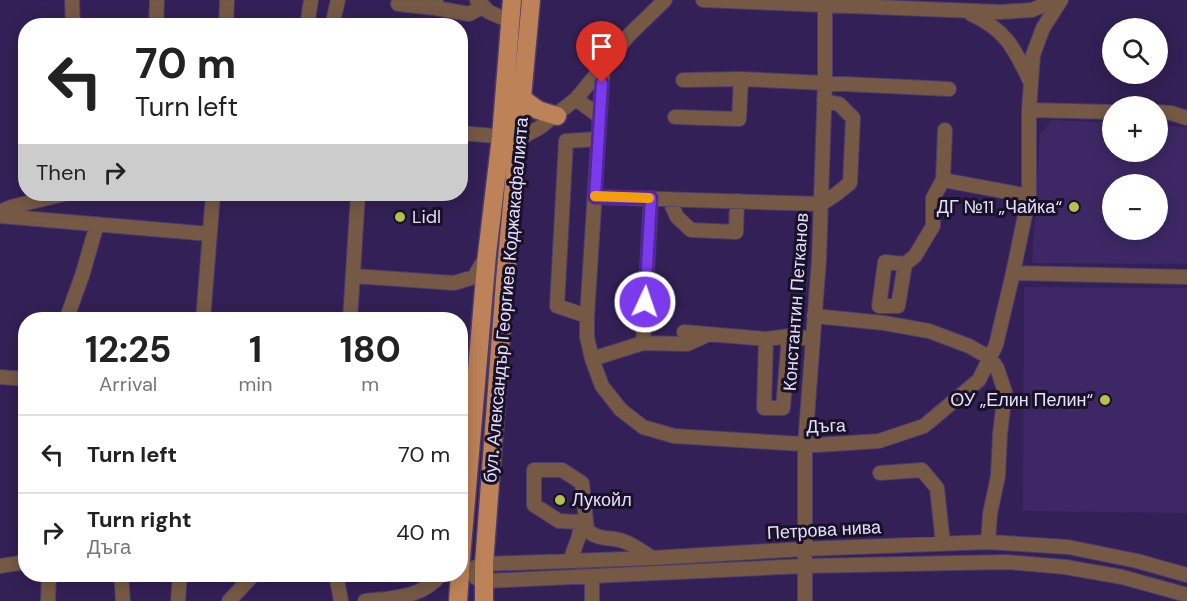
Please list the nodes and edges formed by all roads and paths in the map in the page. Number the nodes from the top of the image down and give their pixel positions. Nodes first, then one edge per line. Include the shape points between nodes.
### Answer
1 (72, 0) edge
2 (158, 0) edge
3 (227, 0) edge
4 (311, 0) edge
5 (338, 0) edge
6 (512, 0) edge
7 (531, 0) edge
8 (665, 0) edge
9 (703, 0) edge
10 (1055, 0) edge
11 (1061, 0) edge
12 (480, 3) edge
13 (398, 4) dead end
14 (436, 4) edge
15 (825, 6) junction
16 (967, 12) junction
17 (73, 18) edge
18 (157, 18) edge
19 (226, 18) edge
20 (308, 18) edge
21 (335, 18) edge
22 (510, 21) junction
23 (603, 66) junction
24 (741, 79) junction
25 (683, 80) dead end
26 (825, 82) junction
27 (1030, 82) junction
28 (586, 87) junction
29 (949, 89) dead end
30 (523, 99) junction
31 (576, 99) junction
32 (601, 100) junction
33 (824, 101) junction
34 (1029, 110) junction
35 (1102, 112) edge
36 (1168, 112) edge
37 (557, 116) junction
38 (600, 116) junction
39 (675, 117) dead end
40 (1187, 118) edge
41 (945, 130) dead end
42 (468, 134) edge
43 (501, 137) junction
44 (520, 138) junction
45 (598, 140) junction
46 (943, 180) junction
47 (1029, 196) junction
48 (595, 197) junction
49 (651, 198) junction
50 (669, 199) junction
51 (35, 201) edge
52 (212, 201) edge
53 (358, 201) edge
54 (737, 201) junction
55 (821, 204) junction
56 (0, 214) edge
57 (97, 224) junction
58 (210, 234) junction
59 (488, 254) junction
60 (905, 264) dead end
61 (1013, 273) junction
62 (354, 276) junction
63 (1187, 277) edge
64 (68, 312) edge
65 (203, 312) edge
66 (351, 312) edge
67 (587, 316) junction
68 (814, 316) junction
69 (684, 332) dead end
70 (710, 334) junction
71 (789, 336) junction
72 (766, 339) junction
73 (813, 339) junction
74 (643, 343) junction
75 (990, 358) junction
76 (592, 359) junction
77 (0, 377) edge
78 (18, 379) edge
79 (805, 445) junction
80 (880, 473) dead end
81 (468, 482) edge
82 (583, 522) junction
83 (988, 542) junction
84 (944, 544) junction
85 (804, 549) junction
86 (652, 558) junction
87 (570, 561) junction
88 (18, 563) edge
89 (0, 566) edge
90 (804, 566) junction
91 (484, 572) junction
92 (468, 573) edge
93 (1187, 575) edge
94 (592, 576) junction
95 (49, 582) edge
96 (122, 582) edge
97 (179, 582) edge
98 (247, 582) edge
99 (337, 582) edge
100 (434, 582) edge
101 (459, 582) edge
102 (1187, 595) edge
103 (48, 601) edge
104 (123, 601) edge
105 (178, 601) edge
106 (229, 601) edge
107 (341, 601) edge
108 (365, 601) edge
109 (458, 601) edge
110 (484, 601) edge
111 (592, 601) edge
112 (805, 601) edge

1 - 17 street
2 - 18 street
3 - 19 street
4 - 20 street
5 - 21 street
6 - 22 main road, бул. Александър Георгиев Коджакафалията
7 - 30 main road, бул. Александър Георгиев Коджакафалията
8 - 23 street
9 - 15 street
10 - 16 street via 1032,10
11 - 27 street, Дъга via 1043,28 1033,55
12 - 14 street via 469,14
12 - 22 street
13 - 14 street
15 - 16 street
15 - 26 street, Константин Петканов
16 - 27 street via 991,23 1013,47
22 - 43 main road, бул. Александър Георгиев Коджакафалията
23 - 28 street
23 - 32 street, Дъга
24 - 25 street
24 - 26 street
24 - 39 street via 739,119
26 - 29 street
26 - 33 street, Константин Петканов
27 - 34 street, Дъга
28 - 31 street
28 - 32 street
30 - 37 main road via 538,110
30 - 44 main road, бул. Александър Георгиев Коджакафалията
31 - 37 street
31 - 38 street
32 - 38 street, Дъга
33 - 55 street, Константин Петканов
33 - 55 street via 839,104 853,118 850,183
34 - 35 street
34 - 47 street, Дъга
36 - 40 street
37 - 44 street
38 - 45 street, Дъга
41 - 46 street
42 - 43 street
43 - 44 street
43 - 59 main road, бул. Александър Георгиев Коджакафалията
44 - 91 main road, бул. Александър Георгиев Коджакафалията via 505,281
45 - 48 street, Дъга
45 - 67 street via 566,141 565,152 557,306
46 - 47 street
46 - 60 street via 933,198 933,226 915,256
47 - 61 street, Дъга
48 - 49 street
48 - 67 street, Дъга
49 - 50 street
49 - 74 street
50 - 54 street
50 - 54 street via 677,217 691,230 736,232
51 - 56 street
52 - 58 street
53 - 62 street
54 - 55 street
55 - 68 street, Константин Петканов
56 - 57 street
57 - 58 street
57 - 64 street
58 - 65 street
59 - 62 street via 474,277 454,283
59 - 81 main road, бул. Александър Георгиев Коджакафалията
61 - 63 street
61 - 75 street, Дъга
62 - 66 street
67 - 76 street, Дъга
68 - 73 street, Константин Петканов
68 - 75 street via 929,331
69 - 70 street
70 - 72 street
70 - 74 street via 687,344
71 - 72 street
71 - 72 street via 783,408 764,408
71 - 73 street
73 - 79 street, Константин Петканов
74 - 76 street
75 - 79 street, Дъга via 979,380 924,426 879,441
75 - 83 street via 1005,392
76 - 79 street, Дъга via 602,386 621,410 643,427 674,436
77 - 78 street
79 - 85 street, Константин Петканов
80 - 84 street via 922,470 938,488
82 - 82 street via 582,483 562,470 534,470 534,505 559,521
82 - 86 street via 594,536 620,540
82 - 87 street
83 - 84 street, Петрова нива
83 - 93 street, Петрова нива via 1068,547
84 - 85 street, Петрова нива
85 - 86 street, Петрова нива
85 - 90 street, Константин Петканов
86 - 87 street, Петрова нива
87 - 91 street, Петрова нива
88 - 89 street
90 - 94 street, Петрова нива
90 - 102 street, Петрова нива via 1007,562 1111,575
90 - 112 street, Константин Петканов
91 - 92 street, Петрова нива
91 - 94 street, Петрова нива
91 - 110 main road, бул. Александър Георгиев Коджакафалията
94 - 111 street
95 - 103 street
96 - 104 street
97 - 105 street
98 - 106 street
99 - 107 street
100 - 108 street via 409,596
101 - 109 main road, бул. Александър Георгиев Коджакафалията

